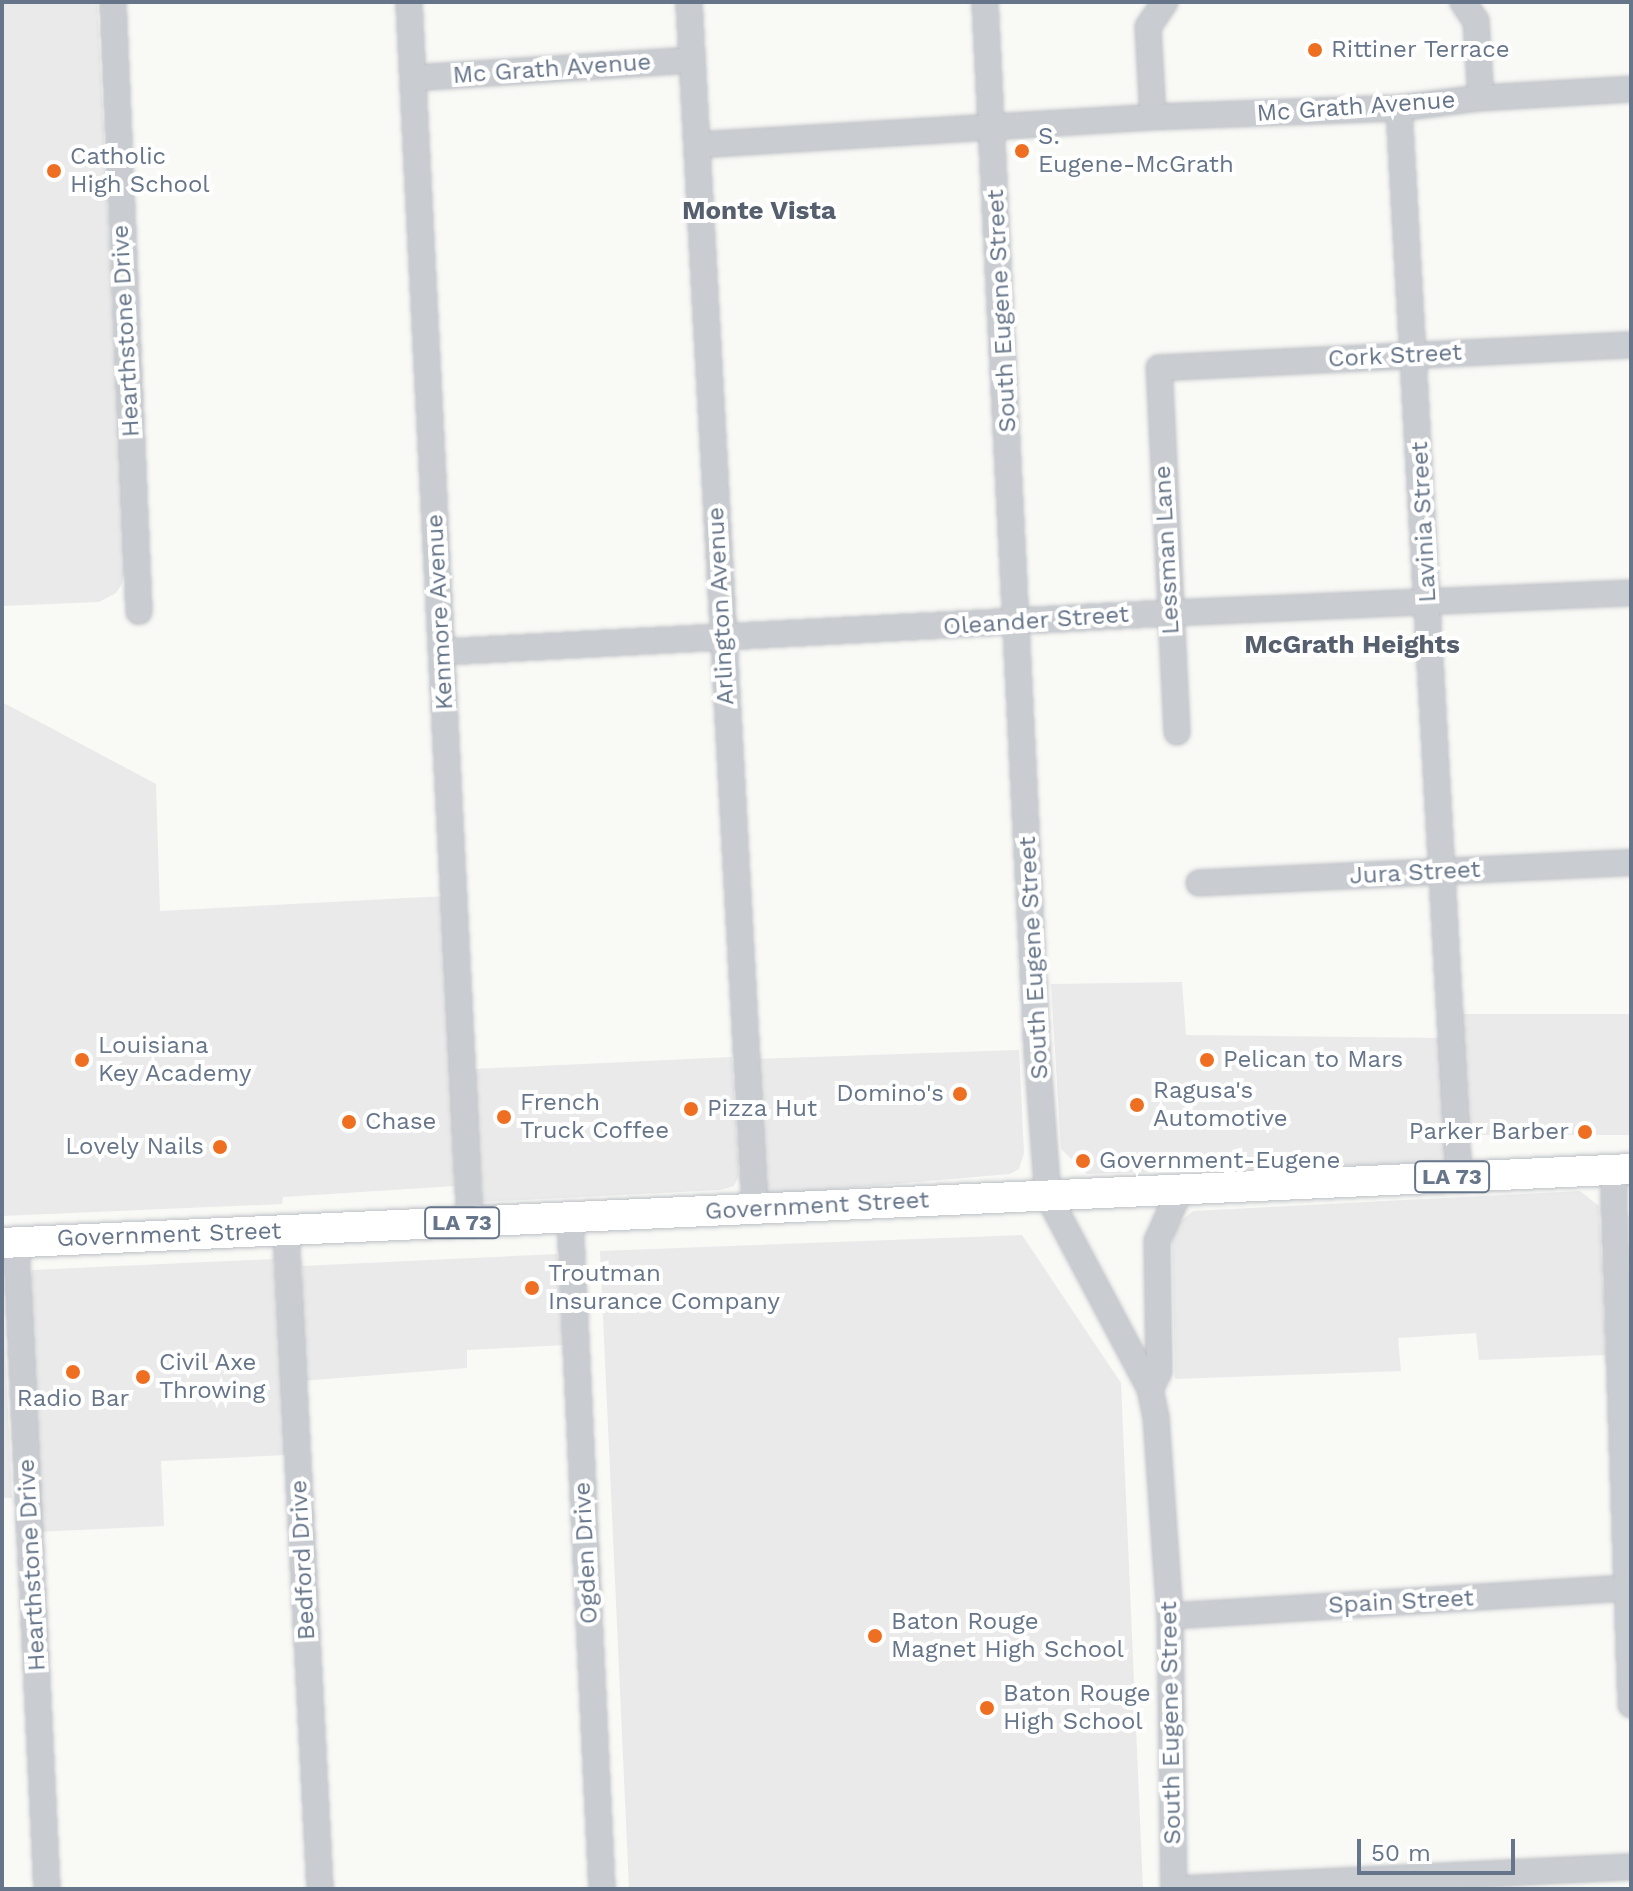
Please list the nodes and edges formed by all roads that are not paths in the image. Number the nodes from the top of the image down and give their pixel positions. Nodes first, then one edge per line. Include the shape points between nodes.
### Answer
1 (113, 2) edge
2 (409, 2) edge
3 (689, 2) edge
4 (985, 2) edge
5 (1165, 2) edge
6 (1463, 2) edge
7 (692, 60) junction
8 (413, 78) junction
9 (1631, 89) edge
10 (1481, 98) junction
11 (1399, 108) junction
12 (1153, 117) junction
13 (992, 127) junction
14 (697, 145) junction
15 (1631, 345) edge
16 (1416, 354) junction
17 (1159, 368) joint
18 (1631, 593) edge
19 (1428, 604) junction
20 (139, 611) dead end
21 (1170, 613) junction
22 (1018, 624) junction
23 (723, 638) junction
24 (442, 652) junction
25 (1177, 732) dead end
26 (1631, 863) edge
27 (1440, 872) junction
28 (1199, 883) dead end
29 (1622, 1170) edge
30 (1459, 1177) junction
31 (1180, 1190) junction
32 (1048, 1196) junction
33 (755, 1209) junction
34 (570, 1218) junction
35 (470, 1223) junction
36 (286, 1231) junction
37 (9, 1242) edge
38 (1150, 1389) junction
39 (1629, 1588) edge
40 (1170, 1616) junction
41 (1631, 1705) edge
42 (1631, 1867) edge
43 (1453, 1881) edge
44 (47, 1889) edge
45 (320, 1889) edge
46 (602, 1889) edge
47 (1176, 1889) edge

1 - 20 street, Hearthstone Drive
2 - 8 street, Kenmore Avenue
3 - 7 street, Arlington Avenue
4 - 13 street, South Eugene Street
5 - 12 street via 1148,27
6 - 10 street via 1476,21
7 - 8 street, Mc Grath Avenue
7 - 14 street, Arlington Avenue
8 - 24 street, Kenmore Avenue
9 - 10 street, Mc Grath Avenue
10 - 11 street, Mc Grath Avenue
11 - 12 street, Mc Grath Avenue
11 - 16 street, Lavinia Street
12 - 13 street, Mc Grath Avenue
13 - 14 street, Mc Grath Avenue
13 - 22 street, South Eugene Street
14 - 23 street, Arlington Avenue
15 - 16 street, Cork Street
16 - 17 street, Cork Street
16 - 19 street, Lavinia Street
17 - 21 street, Lessman Lane
18 - 19 street, Oleander Street
19 - 21 street, Oleander Street
19 - 27 street, Lavinia Street
21 - 22 street, Oleander Street
21 - 25 street, Lessman Lane
22 - 23 street, Oleander Street
22 - 32 street, South Eugene Street
23 - 24 street, Oleander Street
23 - 33 street, Arlington Avenue
24 - 35 street, Kenmore Avenue
26 - 27 street, Jura Street
27 - 28 street, Jura Street
27 - 30 street, Lavinia Street
29 - 30 main road, Government Street / LA 73
29 - 39 street
30 - 31 main road, Government Street / LA 73
31 - 32 main road, Government Street / LA 73
31 - 38 street via 1157,1241 1159,1371
32 - 33 main road, Government Street / LA 73
32 - 38 street, South Eugene Street
33 - 34 main road, Government Street / LA 73
34 - 35 main road, Government Street / LA 73
34 - 46 street, Ogden Drive
35 - 36 main road, Government Street / LA 73
36 - 37 main road, Government Street / LA 73
36 - 45 street, Bedford Drive
37 - 44 street, Hearthstone Drive
38 - 40 street, South Eugene Street
39 - 40 street, Spain Street
39 - 41 street
40 - 47 street, South Eugene Street
42 - 43 street
43 - 47 street

